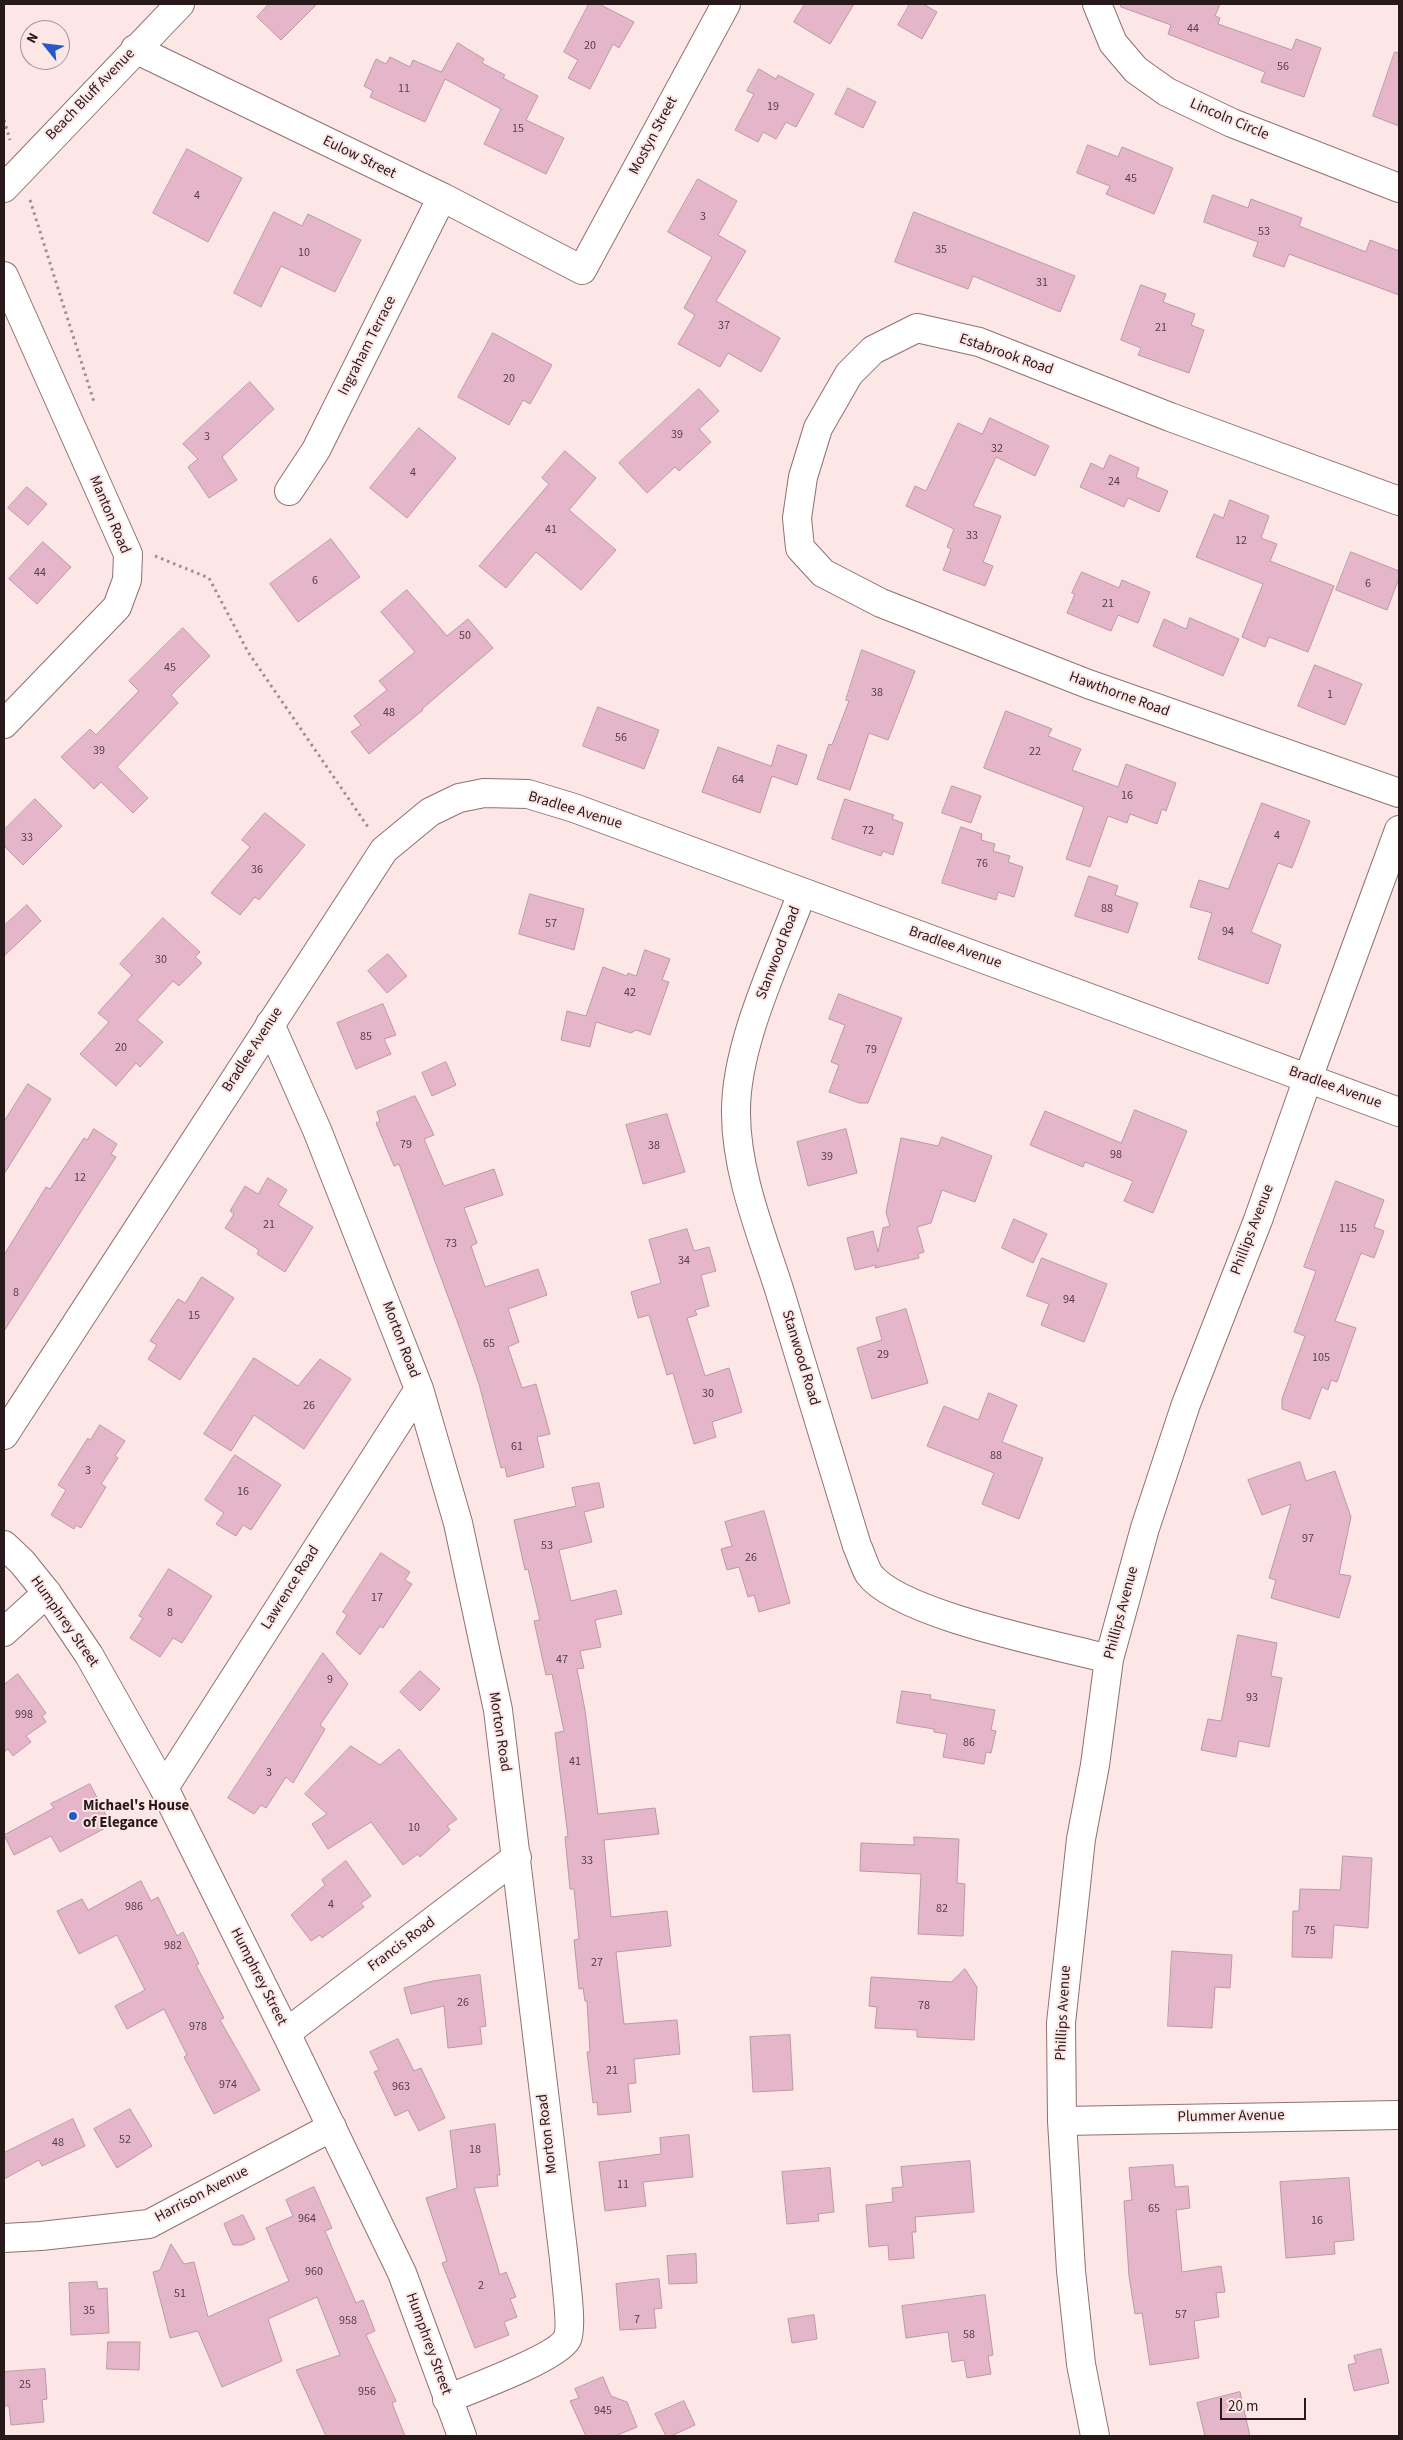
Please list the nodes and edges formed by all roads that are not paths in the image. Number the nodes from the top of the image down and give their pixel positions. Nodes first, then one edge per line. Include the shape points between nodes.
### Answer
1 (180, 4) edge
2 (726, 4) edge
3 (1097, 4) edge
4 (135, 49) junction
5 (12, 179) edge
6 (1399, 188) edge
7 (442, 197) junction
8 (582, 270) joint
9 (4, 276) edge
10 (289, 491) dead end
11 (1399, 501) edge
12 (844, 584) joint
13 (4, 724) edge
14 (1399, 793) edge
15 (1399, 830) edge
16 (802, 893) junction
17 (270, 1024) junction
18 (1308, 1078) junction
19 (1399, 1112) edge
20 (419, 1389) junction
21 (4, 1435) edge
22 (4, 1545) edge
23 (47, 1593) junction
24 (4, 1632) edge
25 (1109, 1659) junction
26 (164, 1788) junction
27 (516, 1857) junction
28 (286, 2033) junction
29 (1399, 2115) edge
30 (1062, 2121) junction
31 (332, 2127) junction
32 (4, 2238) edge
33 (447, 2399) junction
34 (462, 2436) edge
35 (1095, 2436) edge

1 - 4 street, Beach Bluff Avenue
2 - 8 street, Mostyn Street
3 - 6 street, Lincoln Circle via 1113,43 1136,70 1167,92 1232,123
4 - 5 street, Beach Bluff Avenue
4 - 7 street, Eulow Street
7 - 8 street, Eulow Street
7 - 10 street, Ingraham Terrace via 316,450
9 - 13 street, Manton Road via 128,554 127,580 117,607
11 - 12 street, Estabrook Road via 1170,417 979,342 918,328 873,350 849,374 818,428 803,477 797,518 800,548 823,573
12 - 14 street, Hawthorne Road via 881,603 1088,684
15 - 18 street, Phillips Avenue
16 - 17 street, Bradlee Avenue via 616,822 528,794 484,793 459,798 430,812 384,850
16 - 18 street, Bradlee Avenue
16 - 25 street, Stanwood Road via 749,1032 740,1069 736,1113 741,1161 754,1209 857,1546 870,1574 898,1597 928,1610
17 - 20 street, Morton Road via 317,1130
17 - 21 street, Bradlee Avenue
18 - 19 street, Bradlee Avenue
18 - 25 street, Phillips Avenue via 1164,1468
20 - 26 street, Lawrence Road
20 - 27 street, Morton Road via 458,1522 498,1710
22 - 23 street, Humphrey Street
23 - 24 street
23 - 26 street, Humphrey Street via 88,1655
25 - 30 street, Phillips Avenue via 1095,1765 1080,1839 1061,2023
26 - 28 street, Humphrey Street
27 - 28 street, Francis Road
27 - 33 street, Morton Road via 564,2259 568,2338 560,2348 535,2361
28 - 31 street, Humphrey Street
29 - 30 street, Plummer Avenue
30 - 35 street, Phillips Avenue via 1071,2271 1081,2364
31 - 32 street, Harrison Avenue via 149,2224
31 - 33 street, Humphrey Street via 402,2273
33 - 34 street, Humphrey Street

